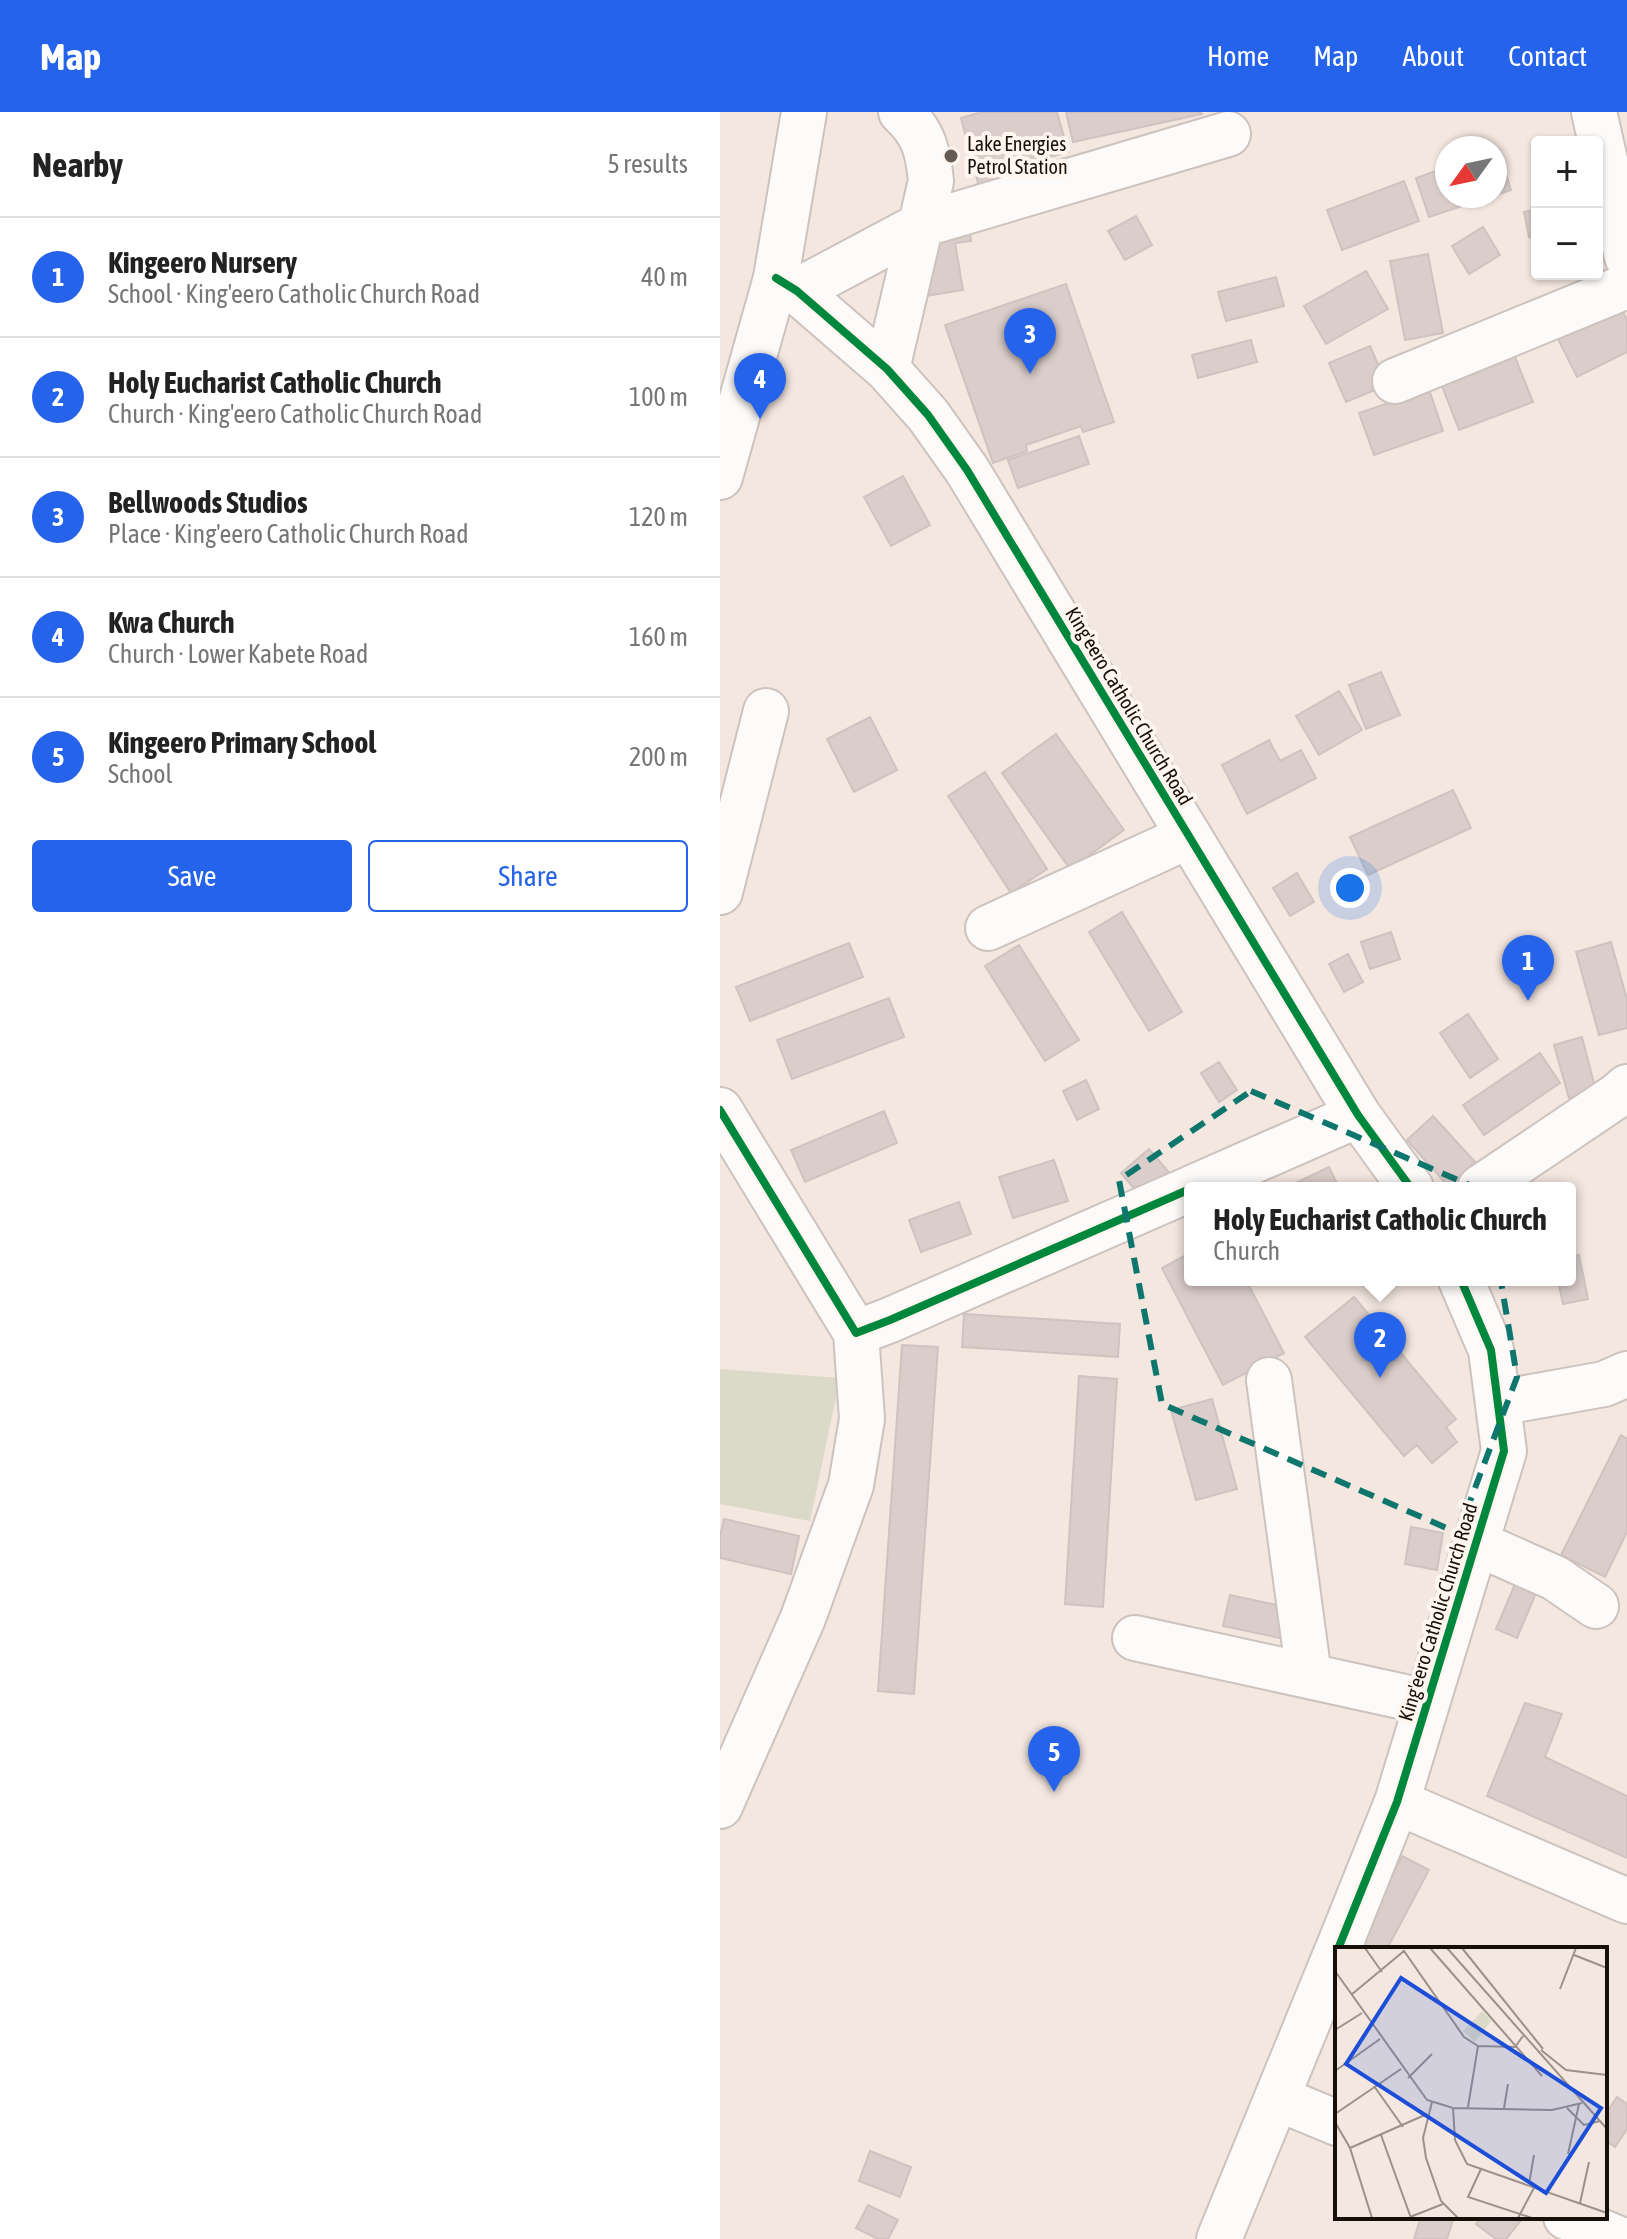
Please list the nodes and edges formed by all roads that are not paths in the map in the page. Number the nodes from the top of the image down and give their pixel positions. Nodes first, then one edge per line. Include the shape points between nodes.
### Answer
1 (901, 112) edge
2 (1594, 112) edge
3 (802, 114) edge
4 (1228, 134) dead end
5 (921, 225) junction
6 (1624, 237) edge
7 (786, 285) junction
8 (1627, 286) edge
9 (887, 369) junction
10 (1395, 381) dead end
11 (720, 477) edge
12 (766, 711) dead end
13 (1189, 836) junction
14 (720, 892) edge
15 (988, 928) dead end
16 (1627, 1087) edge
17 (720, 1110) edge
18 (1358, 1115) junction
19 (1205, 1182) edge
20 (1407, 1182) edge
21 (1489, 1182) edge
22 (1184, 1191) edge
23 (1464, 1286) edge
24 (856, 1333) junction
25 (1269, 1380) dead end
26 (1619, 1385) edge
27 (1498, 1403) junction
28 (1476, 1543) junction
29 (1596, 1606) dead end
30 (1135, 1638) dead end
31 (1309, 1676) junction
32 (1427, 1702) junction
33 (1397, 1802) junction
34 (720, 1806) edge
35 (1627, 1901) edge
36 (1338, 1947) edge
37 (1335, 1955) edge
38 (1277, 2098) junction
39 (1335, 2122) edge
40 (1571, 2219) edge
41 (1219, 2239) edge
42 (1619, 2239) edge

1 - 5 street via 915,125 928,152 931,181
2 - 6 street
3 - 7 street
4 - 5 street
5 - 7 street
5 - 9 street
7 - 9 street, King'eero Catholic Church Road
7 - 11 street
8 - 10 street
9 - 13 street, King'eero Catholic Church Road via 967,470
12 - 14 street
13 - 15 street
13 - 18 street, King'eero Catholic Church Road
16 - 21 street
17 - 24 street
18 - 19 street
18 - 20 street, King'eero Catholic Church Road
22 - 24 street
23 - 27 street, King'eero Catholic Church Road via 1491,1350
24 - 34 street via 862,1419 851,1485 803,1618
25 - 31 street
26 - 27 street
27 - 28 street, King'eero Catholic Church Road via 1504,1451
28 - 29 street via 1555,1578
28 - 32 street, King'eero Catholic Church Road
30 - 31 street
31 - 32 street
32 - 33 street, King'eero Catholic Church Road
33 - 35 street
33 - 36 street, King'eero Catholic Church Road
37 - 38 street, King'eero Catholic Church Road
38 - 39 street
38 - 41 street, King'eero Catholic Church Road
40 - 42 street

